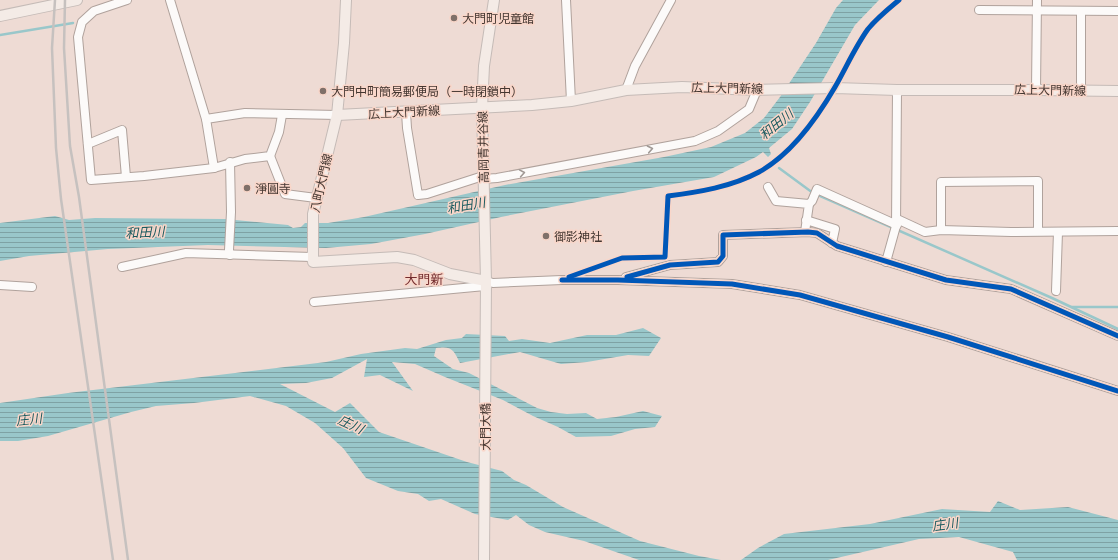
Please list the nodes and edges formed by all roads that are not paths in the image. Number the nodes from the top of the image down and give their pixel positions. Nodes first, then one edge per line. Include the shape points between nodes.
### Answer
1 (77, 0) edge
2 (127, 0) edge
3 (170, 0) edge
4 (346, 0) edge
5 (494, 0) edge
6 (566, 0) edge
7 (671, 0) edge
8 (1037, 0) edge
9 (979, 10) dead end
10 (1037, 11) junction
11 (1081, 11) junction
12 (1118, 11) edge
13 (0, 16) edge
14 (762, 89) junction
15 (626, 90) junction
16 (897, 90) junction
17 (1036, 90) junction
18 (1081, 91) junction
19 (1118, 91) edge
20 (571, 101) junction
21 (482, 108) junction
22 (406, 112) junction
23 (282, 115) junction
24 (337, 115) junction
25 (206, 119) junction
26 (88, 144) junction
27 (270, 156) junction
28 (230, 162) junction
29 (214, 168) junction
30 (126, 177) junction
31 (483, 179) junction
32 (768, 187) dead end
33 (316, 198) junction
34 (809, 204) junction
35 (806, 220) junction
36 (896, 226) junction
37 (941, 230) junction
38 (1038, 231) junction
39 (1118, 231) edge
40 (804, 232) junction
41 (1058, 232) junction
42 (832, 243) junction
43 (230, 252) junction
44 (312, 257) junction
45 (886, 262) junction
46 (122, 267) dead end
47 (618, 280) junction
48 (0, 285) edge
49 (32, 287) dead end
50 (485, 287) junction
51 (1056, 291) dead end
52 (314, 302) dead end
53 (1118, 336) edge
54 (1118, 391) edge
55 (484, 560) edge

1 - 13 main road
2 - 26 street via 94,10 82,22 78,37
3 - 25 street
4 - 24 main road, 八町大門線
5 - 21 main road, 高岡青井谷線 via 484,66
6 - 20 street
7 - 15 street via 635,66
8 - 10 street
9 - 10 street
10 - 11 street
10 - 17 street
11 - 12 street
11 - 18 street
14 - 15 main road, 広上大門新線 via 682,87
14 - 16 main road, 広上大門新線
31 -> 14 street via 695,141 718,131 749,109
15 - 20 main road, 広上大門新線
16 - 17 main road, 広上大門新線
16 - 36 street
17 - 18 main road, 広上大門新線
18 - 19 main road, 広上大門新線
20 - 21 main road, 広上大門新線
21 - 22 main road, 広上大門新線
21 - 31 main road, 高岡青井谷線
22 - 24 main road, 広上大門新線
22 - 31 street via 418,195
23 - 24 street
23 - 25 street via 245,113
23 - 27 street
24 - 33 main road, 八町大門線
25 - 29 street
26 - 30 street via 92,180
26 - 30 street via 122,130
27 - 28 street
27 - 33 street via 285,194
28 - 29 street
28 - 43 street
29 - 30 street
31 - 50 main road, 高岡青井谷線
32 - 34 street via 776,201
33 - 44 main road, 八町大門線
34 - 35 street
34 - 36 street via 817,189
35 - 40 street
35 - 42 street via 835,229
36 - 37 street via 925,232
36 - 45 street
37 - 38 street
37 - 38 street via 941,182 1038,181
38 - 41 street
39 - 41 street
40 - 42 street via 817,233
40 - 47 street via 723,235 723,256 718,262 670,265
41 - 51 street
42 - 45 street
43 - 44 street
43 - 46 street via 186,253
44 - 50 main road via 313,262 398,257 414,260
45 - 53 street via 946,280 1011,289
47 - 50 street via 493,283
47 - 54 street via 732,284 800,295 948,337
48 - 49 street
50 - 52 street
50 - 55 main road, 大門大橋

